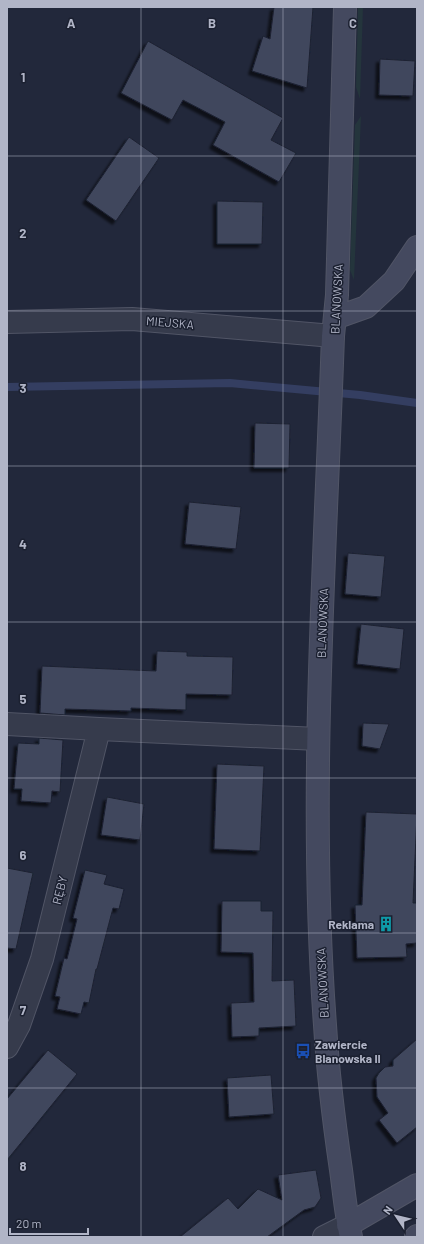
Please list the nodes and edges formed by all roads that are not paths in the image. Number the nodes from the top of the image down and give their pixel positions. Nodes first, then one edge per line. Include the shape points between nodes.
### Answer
1 (345, 7) edge
2 (417, 248) edge
3 (7, 322) edge
4 (334, 327) junction
5 (7, 724) edge
6 (99, 729) junction
7 (318, 738) junction
8 (7, 1047) edge
9 (417, 1185) edge
10 (350, 1231) edge
11 (324, 1237) edge

1 - 4 street, BLANOWSKA
2 - 4 street via 394,281 366,307
3 - 4 street, MIEJSKA via 132,319
4 - 7 street, BLANOWSKA
5 - 6 street
6 - 7 street
6 - 8 street, RĘBY via 42,959 19,1025
7 - 10 street, BLANOWSKA via 317,828 323,1000 335,1129
9 - 10 street
10 - 11 street

